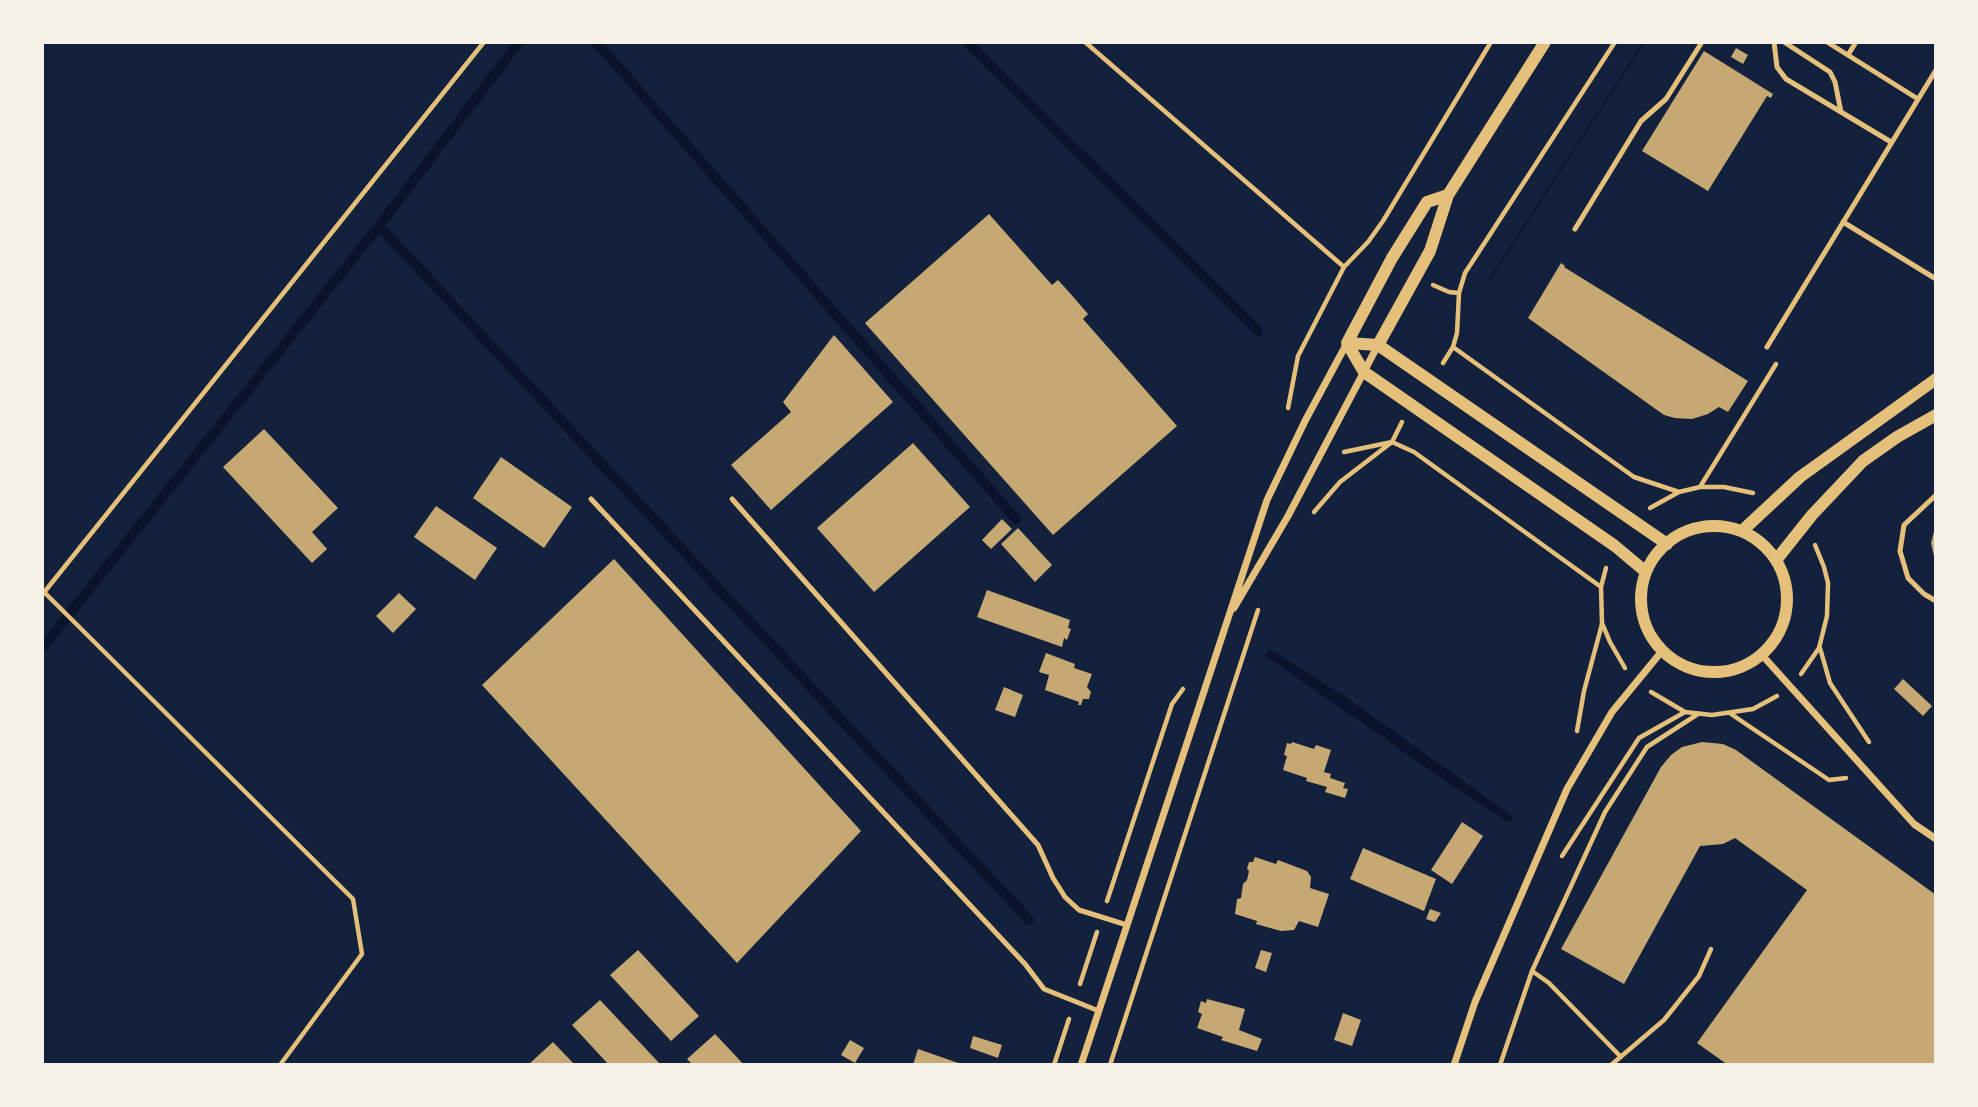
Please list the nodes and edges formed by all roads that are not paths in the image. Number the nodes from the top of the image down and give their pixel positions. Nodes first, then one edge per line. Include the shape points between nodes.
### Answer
1 (1545, 42) edge
2 (1702, 42) edge
3 (1774, 42) edge
4 (1784, 42) edge
5 (1827, 42) edge
6 (1856, 42) edge
7 (1848, 55) junction
8 (1936, 70) edge
9 (1918, 99) junction
10 (1841, 112) junction
11 (1891, 142) junction
12 (1448, 195) junction
13 (1843, 222) junction
14 (1575, 229) dead end
15 (1936, 279) edge
16 (1347, 343) junction
17 (1378, 345) junction
18 (1767, 347) dead end
19 (1364, 372) junction
20 (1936, 379) edge
21 (1936, 415) edge
22 (1936, 495) edge
23 (591, 499) dead end
24 (732, 499) dead end
25 (1742, 531) junction
26 (1667, 544) junction
27 (1777, 559) junction
28 (1646, 572) junction
29 (1936, 601) edge
30 (1227, 621) junction
31 (1662, 650) junction
32 (1762, 655) junction
33 (1936, 839) edge
34 (1127, 925) junction
35 (1099, 1011) junction
36 (1081, 1065) edge
37 (1454, 1065) edge

1 - 12 street
2 - 14 lane via 1666,99 1641,121
3 - 10 lane via 1782,76
4 - 10 lane via 1830,72
5 - 7 lane
6 - 7 lane
7 - 9 lane
8 - 9 lane
9 - 11 lane
10 - 11 lane
11 - 13 lane
12 - 16 street via 1427,202
12 - 17 street via 1430,251
13 - 15 lane
13 - 18 lane
16 - 17 street
16 - 19 street
16 - 30 street via 1267,500
17 - 19 street
17 - 26 street
19 - 28 street
19 - 30 street
20 - 25 street via 1800,477
21 - 27 street via 1863,461
22 - 29 lane via 1904,525 1900,551 1908,578
23 - 35 lane via 1044,989
24 - 34 lane via 1038,845 1065,897 1079,910
25 - 26 street via 1703,527
25 - 27 street via 1762,542
26 - 28 street
27 - 32 street via 1788,592 1787,610 1783,626
28 - 31 street via 1641,605 1645,622
30 - 34 street
31 - 32 street via 1680,664 1701,671 1723,672
31 - 37 street via 1612,712 1567,789 1475,1002
32 - 33 street via 1914,824
34 - 35 street
35 - 36 street

